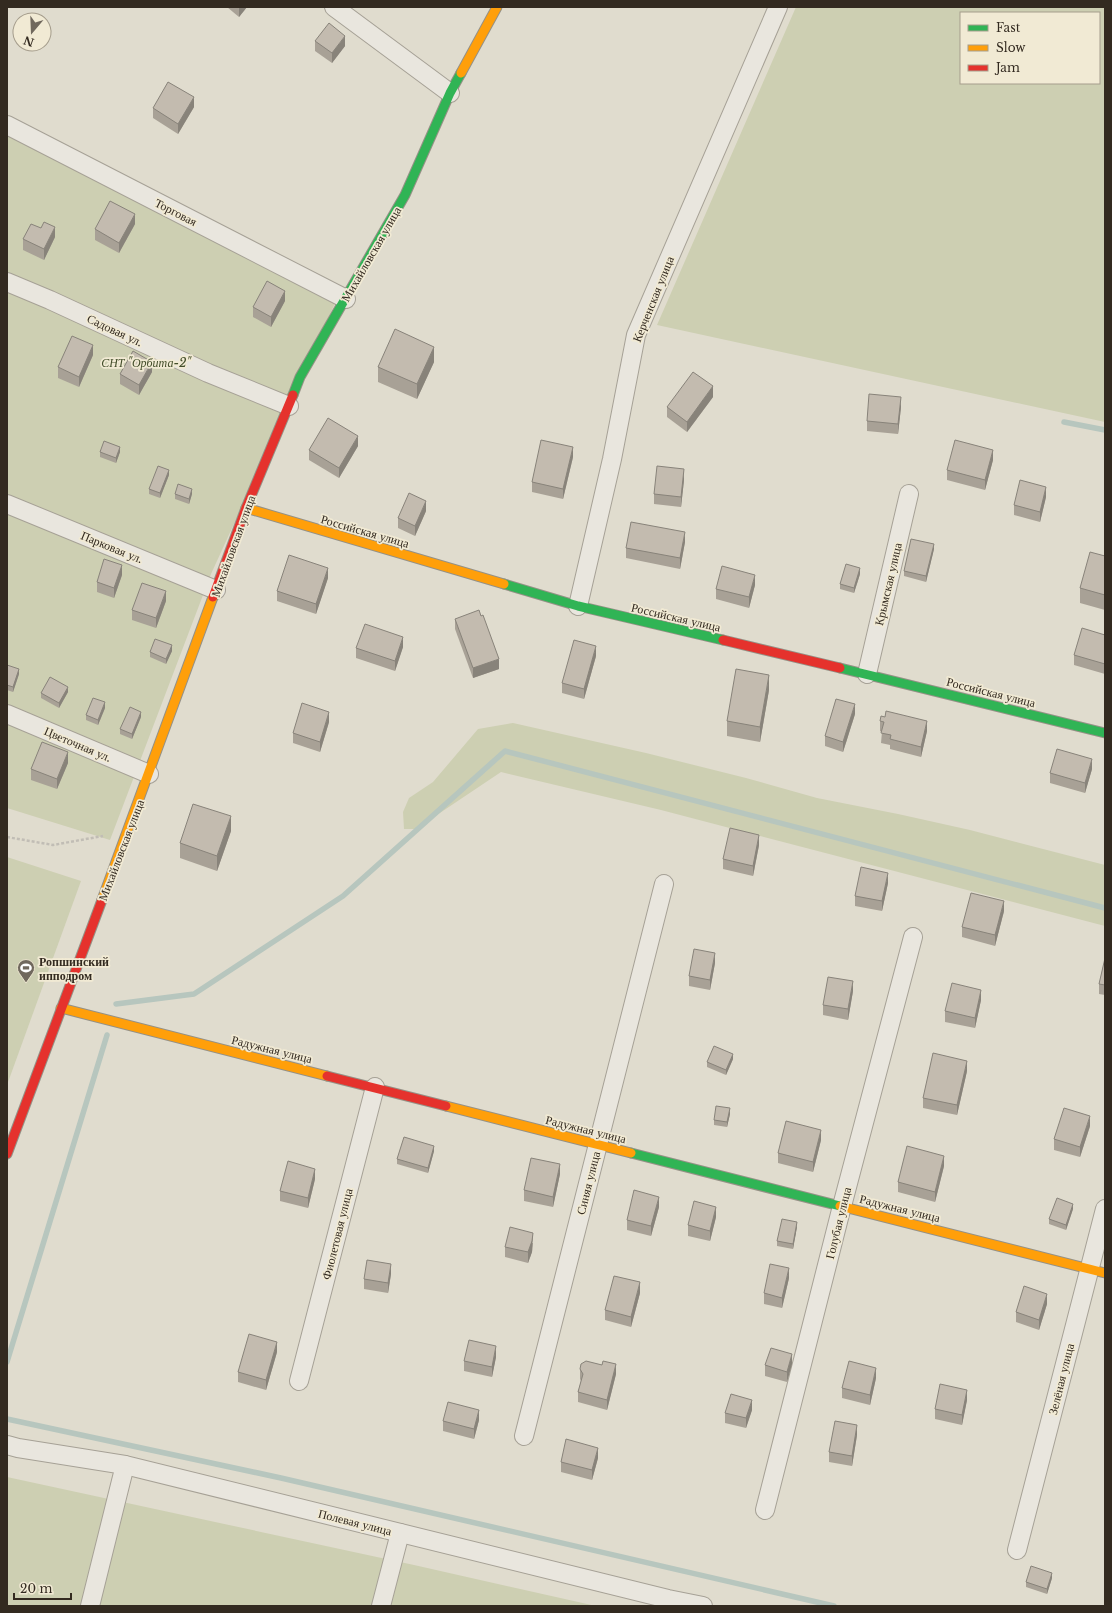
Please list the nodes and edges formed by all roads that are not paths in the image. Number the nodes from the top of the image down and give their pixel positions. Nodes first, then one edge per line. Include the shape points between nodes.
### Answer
1 (334, 7) edge
2 (497, 7) edge
3 (778, 7) edge
4 (450, 93) junction
5 (7, 125) edge
6 (7, 282) edge
7 (346, 299) junction
8 (289, 406) junction
9 (908, 494) dead end
10 (7, 504) edge
11 (246, 508) junction
12 (216, 590) junction
13 (578, 606) junction
14 (867, 674) junction
15 (7, 714) edge
16 (1105, 733) edge
17 (149, 774) junction
18 (664, 884) dead end
19 (913, 937) dead end
20 (61, 1008) junction
21 (375, 1087) junction
22 (598, 1144) junction
23 (7, 1154) edge
24 (842, 1206) junction
25 (1105, 1209) edge
26 (1097, 1270) edge
27 (299, 1381) dead end
28 (524, 1436) dead end
29 (7, 1445) edge
30 (125, 1465) junction
31 (765, 1510) dead end
32 (400, 1533) junction
33 (1017, 1550) dead end
34 (667, 1602) edge
35 (90, 1606) edge
36 (382, 1606) edge
37 (702, 1606) edge

1 - 4 street
2 - 4 street, Михайловская улица
3 - 13 street, Керченская улица via 636,335 612,459
4 - 7 street, Михайловская улица via 405,195
5 - 7 street, Торговая
6 - 8 street, Садовая ул. via 208,373
7 - 8 street, Михайловская улица via 300,377
8 - 11 street, Михайловская улица
9 - 14 street, Крымская улица
10 - 12 street, Парковая ул.
11 - 12 street, Михайловская улица
11 - 13 street, Российская улица
12 - 17 street, Михайловская улица
13 - 14 street, Российская улица
14 - 16 street, Российская улица
15 - 17 street, Цветочная ул.
17 - 20 street, Михайловская улица
18 - 22 street, Синяя улица
19 - 24 street, Голубая улица
20 - 21 street, Радужная улица
20 - 23 street, Михайловская улица
21 - 22 street, Радужная улица
21 - 27 street, Фиолетовая улица
22 - 24 street, Радужная улица
22 - 28 street, Синяя улица
24 - 26 street, Радужная улица
24 - 31 street, Голубая улица
25 - 26 street, Зелёная улица
26 - 33 street, Зелёная улица
29 - 30 street, Полевая улица
30 - 32 street, Полевая улица
30 - 35 street
32 - 34 street, Полевая улица
32 - 36 street
34 - 37 street, Полевая улица

